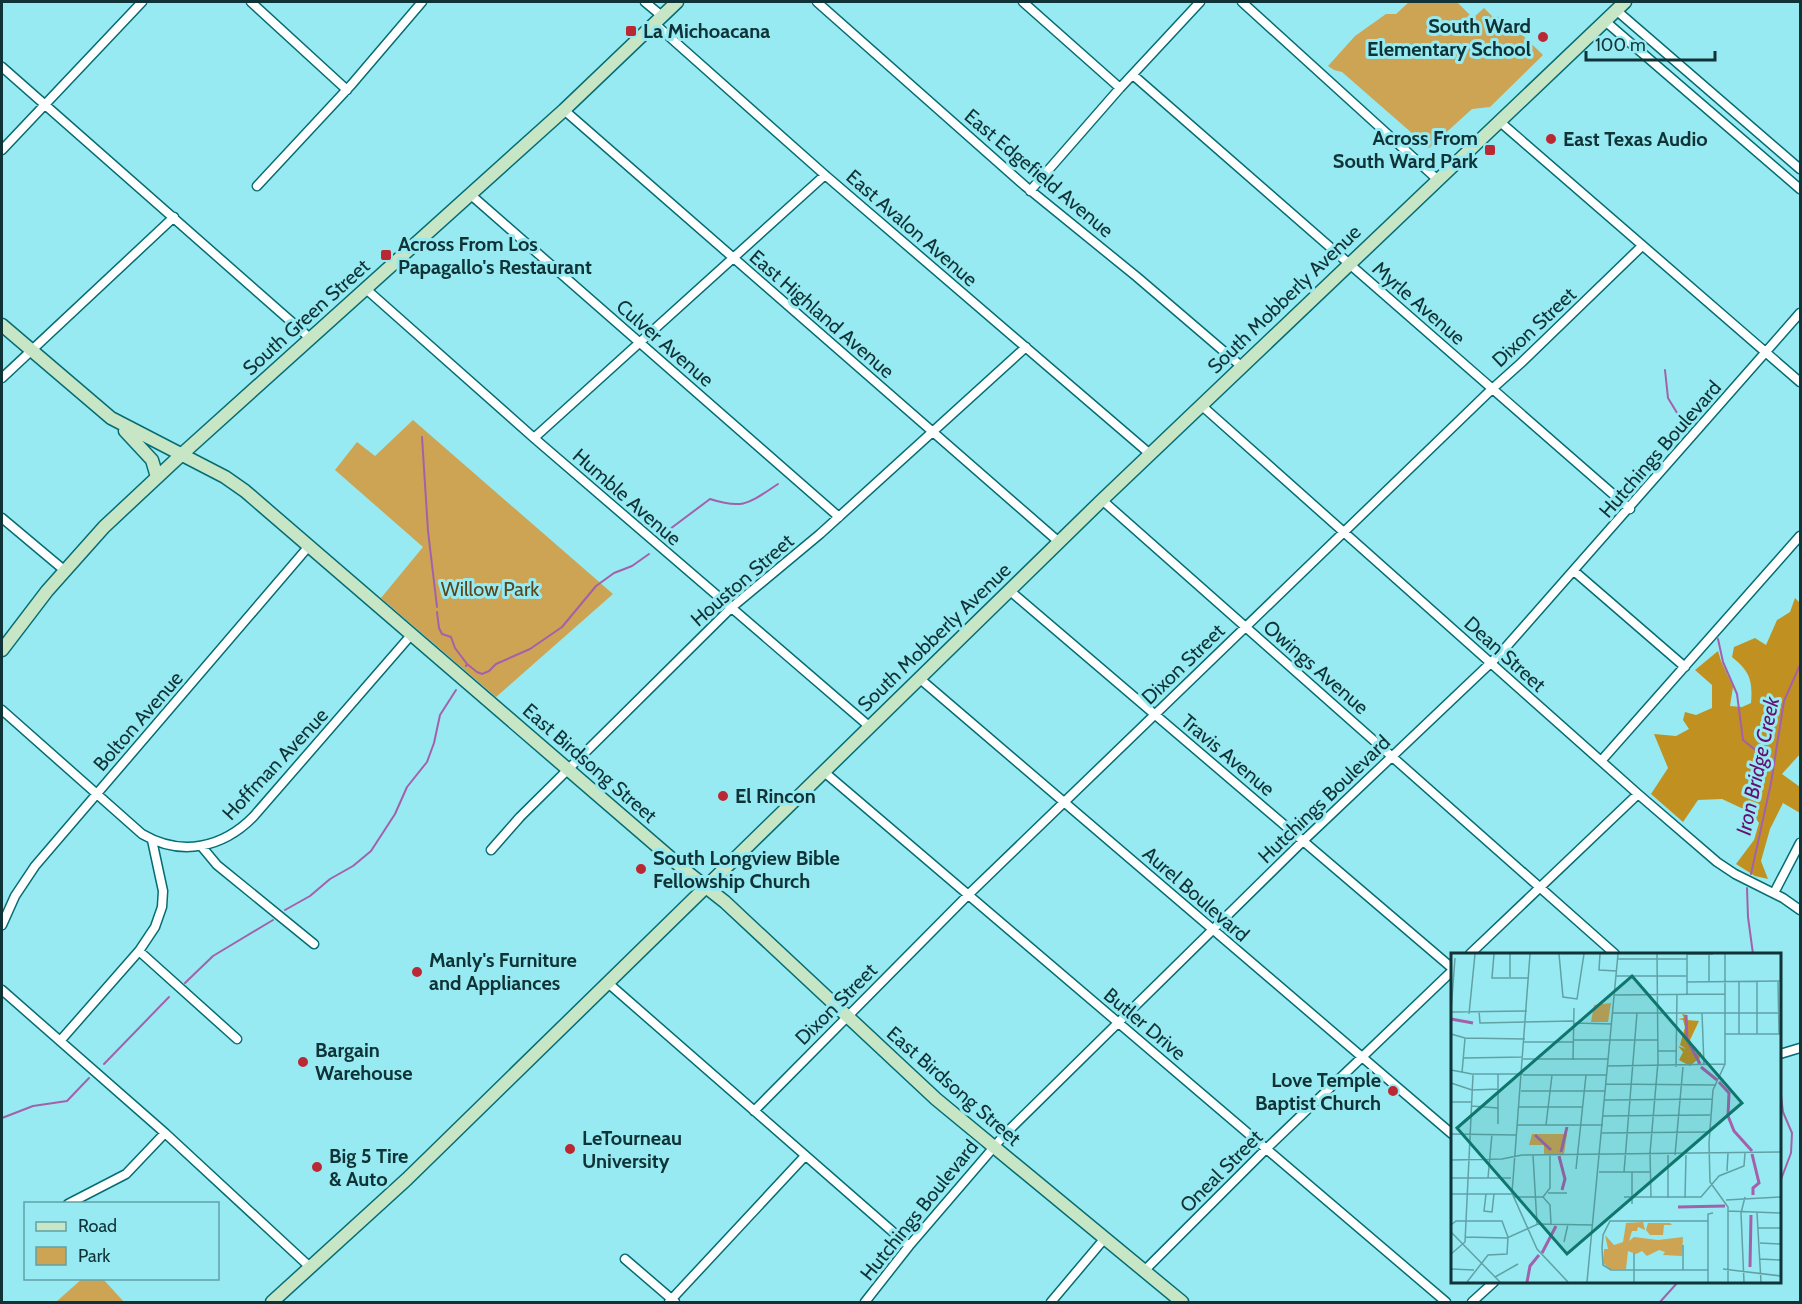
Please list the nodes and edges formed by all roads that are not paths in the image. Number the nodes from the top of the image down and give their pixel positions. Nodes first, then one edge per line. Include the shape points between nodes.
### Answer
1 (142, 2) edge
2 (251, 2) edge
3 (422, 2) edge
4 (645, 2) edge
5 (677, 2) edge
6 (817, 2) edge
7 (1023, 2) edge
8 (1200, 2) edge
9 (1242, 2) edge
10 (1621, 6) edge
11 (659, 20) junction
12 (1605, 21) junction
13 (2, 67) edge
14 (1133, 75) junction
15 (1120, 88) junction
16 (347, 90) junction
17 (44, 104) junction
18 (564, 110) junction
19 (1499, 122) junction
20 (2, 150) edge
21 (1800, 169) edge
22 (825, 175) junction
23 (1438, 180) junction
24 (257, 186) dead end
25 (1800, 189) edge
26 (1030, 191) junction
27 (471, 195) junction
28 (174, 217) junction
29 (1642, 246) junction
30 (733, 259) junction
31 (1349, 264) junction
32 (366, 290) junction
33 (1800, 313) edge
34 (2, 325) edge
35 (311, 339) junction
36 (638, 342) junction
37 (1026, 347) junction
38 (31, 350) junction
39 (1766, 353) junction
40 (1241, 366) junction
41 (2, 378) edge
42 (1800, 382) edge
43 (1492, 389) junction
44 (1201, 405) junction
45 (116, 421) junction
46 (933, 431) junction
47 (534, 438) junction
48 (1150, 454) junction
49 (181, 455) junction
50 (157, 477) junction
51 (1102, 500) junction
52 (1630, 509) junction
53 (839, 517) junction
54 (2, 518) edge
55 (1345, 532) junction
56 (1800, 536) edge
57 (1059, 542) junction
58 (309, 546) junction
59 (64, 570) junction
60 (1574, 572) junction
61 (1009, 590) junction
62 (731, 608) junction
63 (1245, 627) junction
64 (412, 634) junction
65 (2, 650) edge
66 (1491, 664) junction
67 (1685, 667) junction
68 (919, 678) junction
69 (2, 710) edge
70 (1155, 715) junction
71 (870, 727) junction
72 (1392, 756) junction
73 (1601, 761) junction
74 (569, 770) junction
75 (824, 771) junction
76 (1638, 794) junction
77 (96, 795) junction
78 (1064, 802) junction
79 (152, 840) junction
80 (1303, 841) junction
81 (1800, 843) edge
82 (202, 847) junction
83 (491, 850) dead end
84 (706, 887) junction
85 (1539, 889) junction
86 (1774, 893) junction
87 (968, 895) junction
88 (1800, 910) edge
89 (2, 925) edge
90 (1212, 930) junction
91 (314, 944) dead end
92 (138, 951) junction
93 (1471, 953) edge
94 (1614, 953) edge
95 (1451, 969) edge
96 (1451, 971) edge
97 (608, 983) junction
98 (2, 990) edge
99 (847, 1016) junction
100 (1118, 1023) junction
101 (237, 1039) dead end
102 (60, 1041) junction
103 (1800, 1048) edge
104 (1781, 1053) edge
105 (1362, 1057) junction
106 (754, 1111) junction
107 (165, 1133) junction
108 (1451, 1133) edge
109 (993, 1147) junction
110 (1266, 1149) junction
111 (805, 1156) junction
112 (70, 1202) edge
113 (1105, 1239) junction
114 (909, 1246) junction
115 (625, 1259) dead end
116 (311, 1268) junction
117 (1144, 1271) junction
118 (1492, 1283) edge
119 (672, 1301) edge
120 (272, 1302) edge
121 (865, 1302) edge
122 (1051, 1302) edge
123 (1182, 1302) edge
124 (1446, 1302) edge
125 (1472, 1302) edge

1 - 17 street
2 - 16 street
3 - 16 street
4 - 11 street, East Avalon Avenue
5 - 11 street, South Green Street
6 - 26 street, East Edgefield Avenue
7 - 15 street
8 - 14 street
9 - 23 street
10 - 12 street, South Mobberly Avenue
10 - 21 street
11 - 18 street, South Green Street
11 - 22 street, East Avalon Avenue
12 - 19 street, South Mobberly Avenue
12 - 25 street
13 - 17 street
14 - 15 street
14 - 31 street, Myrle Avenue
15 - 26 street
16 - 24 street
17 - 20 street
17 - 28 street
18 - 27 street, South Green Street
18 - 30 street, East Highland Avenue
19 - 23 street, South Mobberly Avenue
19 - 29 street
22 - 30 street
22 - 37 street, East Avalon Avenue
23 - 31 street, South Mobberly Avenue
26 - 40 street, East Edgefield Avenue
27 - 32 street, South Green Street
27 - 36 street, Culver Avenue
28 - 35 street
28 - 38 street
29 - 39 street
29 - 43 street, Dixon Street
30 - 36 street
30 - 46 street, East Highland Avenue
31 - 40 street, South Mobberly Avenue
31 - 43 street, Myrle Avenue
32 - 35 street, South Green Street
32 - 47 street, Humble Avenue
33 - 39 street, Hutchings Boulevard
34 - 38 street
35 - 49 street, South Green Street
36 - 47 street
36 - 53 street, Culver Avenue
37 - 46 street, Houston Street
37 - 48 street, East Avalon Avenue
38 - 41 street
38 - 45 street
39 - 42 street
39 - 52 street, Hutchings Boulevard
40 - 44 street, South Mobberly Avenue
43 - 52 street, Myrle Avenue
43 - 55 street, Dixon Street
44 - 48 street, South Mobberly Avenue
44 - 55 street, Dean Street
45 - 49 street, East Birdsong Street
45 - 50 street via 152,460
46 - 53 street, Houston Street
46 - 57 street, East Highland Avenue
47 - 62 street, Humble Avenue
48 - 51 street, South Mobberly Avenue
49 - 50 street, South Green Street
49 - 58 street, East Birdsong Street via 240,487
50 - 59 street, South Green Street
51 - 57 street, South Mobberly Avenue
51 - 63 street, Owings Avenue
52 - 60 street, Hutchings Boulevard
53 - 62 street, Houston Street
54 - 59 street
55 - 63 street, Dixon Street
55 - 66 street, Dean Street
56 - 67 street
57 - 61 street, South Mobberly Avenue
58 - 64 street, East Birdsong Street
58 - 77 street, Bolton Avenue
59 - 65 street, South Green Street
60 - 66 street, Hutchings Boulevard
60 - 67 street
61 - 68 street, South Mobberly Avenue
61 - 70 street, Travis Avenue
62 - 71 street, Humble Avenue
62 - 74 street, Houston Street
63 - 70 street, Dixon Street
63 - 72 street, Owings Avenue
64 - 74 street, East Birdsong Street
64 - 82 street, Hoffman Avenue via 244,827
66 - 72 street, Hutchings Boulevard
66 - 73 street, Dean Street
67 - 73 street
68 - 71 street, South Mobberly Avenue
68 - 78 street, Aurel Boulevard
69 - 77 street
70 - 78 street, Dixon Street
70 - 80 street, Travis Avenue
71 - 75 street, South Mobberly Avenue
72 - 80 street, Hutchings Boulevard
72 - 85 street, Owings Avenue
73 - 76 street, Dean Street
74 - 83 street, Houston Street
74 - 84 street, East Birdsong Street
75 - 84 street, South Mobberly Avenue
75 - 87 street, Butler Drive
76 - 85 street
76 - 86 street, Dean Street via 1727,870
77 - 79 street
77 - 89 street, Bolton Avenue via 32,871
78 - 87 street, Dixon Street
78 - 90 street, Aurel Boulevard
79 - 82 street, Hoffman Avenue via 173,846
79 - 92 street via 163,901 155,927
80 - 90 street, Hutchings Boulevard
80 - 95 street, Travis Avenue
81 - 86 street
82 - 91 street via 217,865
84 - 97 street, South Mobberly Avenue
84 - 99 street, East Birdsong Street
85 - 93 street
85 - 94 street, Owings Avenue
86 - 88 street, Dean Street
87 - 99 street, Dixon Street
87 - 100 street, Butler Drive
90 - 100 street, Hutchings Boulevard
90 - 105 street, Aurel Boulevard
92 - 101 street
92 - 102 street
96 - 105 street, Oneal Street
97 - 106 street
97 - 116 street, South Mobberly Avenue
98 - 102 street
99 - 106 street, Dixon Street
99 - 109 street, East Birdsong Street
100 - 109 street, Hutchings Boulevard
100 - 110 street, Butler Drive
102 - 107 street
103 - 104 street
105 - 108 street, Aurel Boulevard
105 - 110 street, Oneal Street
106 - 111 street
107 - 112 street via 126,1174
107 - 116 street
109 - 113 street, East Birdsong Street
109 - 114 street, Hutchings Boulevard
110 - 117 street, Oneal Street
110 - 124 street, Butler Drive
111 - 114 street
111 - 119 street
113 - 117 street, East Birdsong Street
113 - 122 street
114 - 121 street, Hutchings Boulevard
115 - 119 street
116 - 120 street, South Mobberly Avenue
117 - 123 street, East Birdsong Street
118 - 125 street

